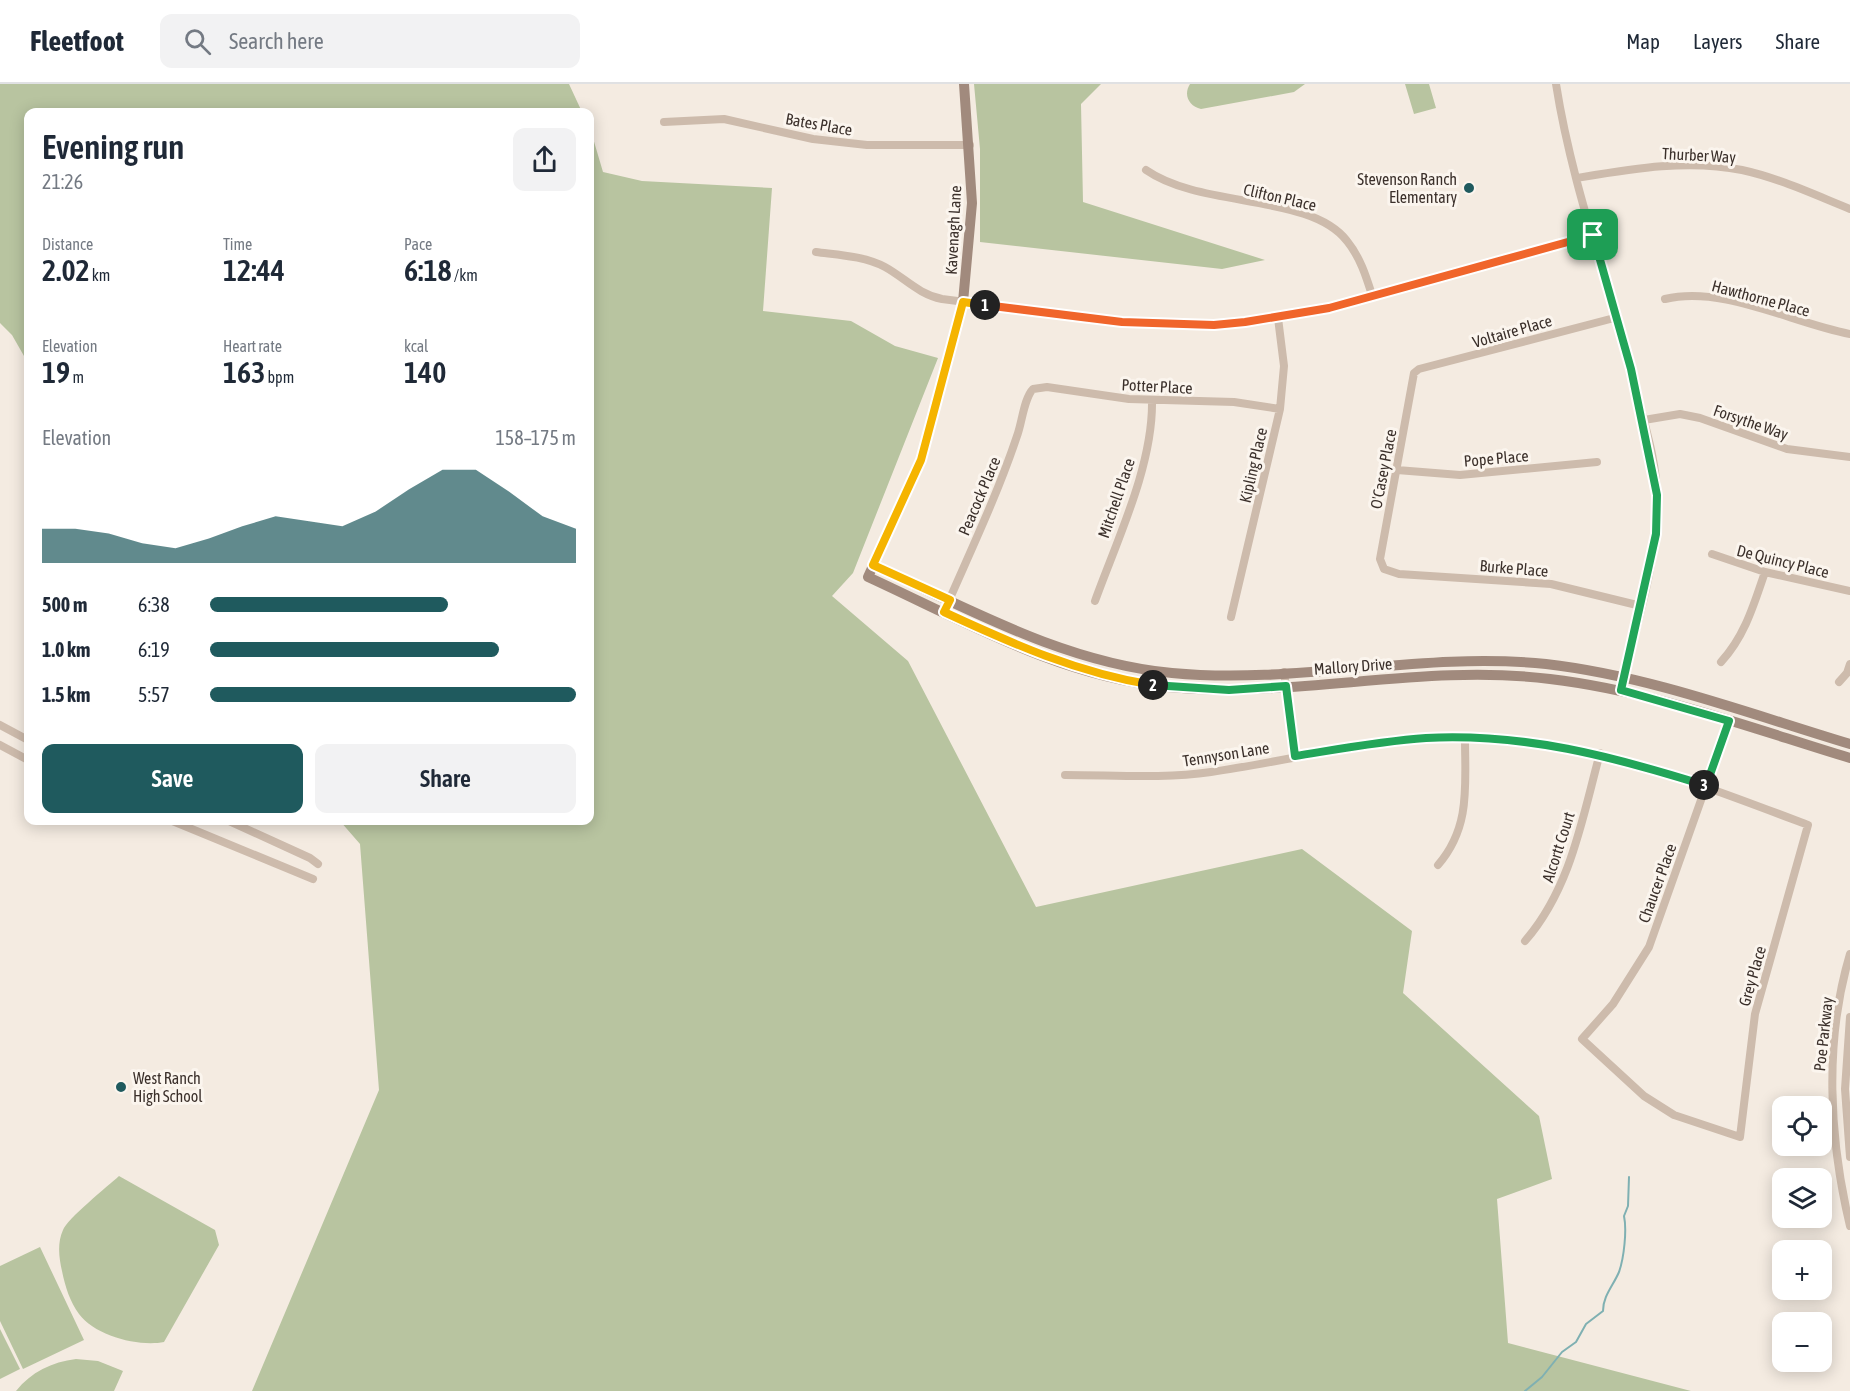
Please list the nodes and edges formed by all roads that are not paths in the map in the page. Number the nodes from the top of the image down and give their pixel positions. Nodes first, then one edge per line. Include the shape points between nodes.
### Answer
1 (964, 84) edge
2 (1556, 84) edge
3 (664, 122) dead end
4 (970, 145) junction
5 (1146, 170) dead end
6 (1577, 178) junction
7 (1850, 209) edge
8 (1593, 235) junction
9 (816, 252) dead end
10 (1372, 295) junction
11 (1665, 298) dead end
12 (963, 302) junction
13 (1278, 318) junction
14 (1618, 318) junction
15 (1850, 334) edge
16 (1414, 374) joint
17 (1033, 389) joint
18 (1152, 401) junction
19 (1280, 409) junction
20 (1644, 420) junction
21 (1850, 457) edge
22 (1597, 462) dead end
23 (1397, 470) junction
24 (1712, 554) dead end
25 (873, 565) junction
26 (1384, 569) joint
27 (1765, 572) junction
28 (868, 578) joint
29 (1850, 591) edge
30 (950, 600) junction
31 (1095, 601) dead end
32 (1641, 606) junction
33 (944, 612) junction
34 (1231, 617) dead end
35 (1720, 662) dead end
36 (1850, 664) edge
37 (1284, 672) junction
38 (1624, 677) junction
39 (1839, 682) dead end
40 (1286, 686) junction
41 (1621, 690) junction
42 (1729, 721) junction
43 (0, 725) edge
44 (24, 738) edge
45 (1465, 738) junction
46 (1850, 744) edge
47 (0, 745) edge
48 (1600, 753) junction
49 (1295, 756) junction
50 (24, 758) edge
51 (1850, 758) edge
52 (1065, 775) dead end
53 (1706, 786) junction
54 (182, 825) edge
55 (238, 825) edge
56 (1809, 825) joint
57 (318, 864) dead end
58 (1438, 865) dead end
59 (313, 879) dead end
60 (1526, 941) dead end
61 (1850, 954) edge
62 (1850, 1017) edge
63 (1740, 1137) joint
64 (1850, 1157) edge
65 (1850, 1226) edge

1 - 4 main road, Kavenagh Lane
2 - 6 street
3 - 4 street, Bates Place via 723,119 813,139 867,145
4 - 12 main road, Kavenagh Lane via 972,203
5 - 10 street, Clifton Place via 1186,190 1295,211 1331,225 1358,256
6 - 7 street, Thurber Way via 1646,167 1741,170
6 - 8 street
8 - 10 street
8 - 14 street
9 - 12 street via 870,261 928,296
10 - 13 street
11 - 15 street, Hawthorne Place via 1684,294 1719,298
12 - 13 street via 1161,324 1214,325
12 - 25 main road, Kavenagh Lane via 921,460
13 - 19 street, Kipling Place via 1284,366
14 - 16 street, Voltaire Place via 1419,369
14 - 20 street
16 - 23 street, O'Casey Place
17 - 18 street, Potter Place via 1047,387
17 - 30 street, Peacock Place via 1027,396 1008,464
18 - 19 street, Potter Place via 1234,402
18 - 31 street, Mitchell Place via 1143,466
19 - 34 street, Kipling Place
20 - 21 street, Forsythe Way via 1680,414 1786,449
20 - 32 street via 1657,504 1656,534
22 - 23 street, Pope Place via 1460,475
23 - 26 street, O'Casey Place via 1380,559
24 - 27 street, De Quincy Place
25 - 28 main road, Kavenagh Lane
25 - 30 main road
26 - 32 street, Burke Place via 1399,574 1551,584
27 - 29 street, De Quincy Place
27 - 35 street via 1744,630
28 - 33 main road, Mallory Drive
30 - 33 street, Peacock Place
30 - 37 main road via 1031,637 1115,664 1202,675
32 - 38 street
33 - 40 main road, Mallory Drive via 1029,651 1118,679 1167,687 1229,690
36 - 39 street
37 - 38 main road via 1476,660 1546,664
37 - 40 street
38 - 41 street
38 - 46 main road
40 - 41 main road, Mallory Drive via 1474,674 1548,678
40 - 49 street
41 - 42 main road, Mallory Drive
42 - 51 main road, Mallory Drive
42 - 53 street, Chaucer Place
43 - 44 street
45 - 48 street, Tennyson Lane
45 - 49 street, Tennyson Lane via 1379,743
45 - 58 street via 1461,824 1453,848
47 - 50 street
48 - 53 street, Tennyson Lane
48 - 60 street, Alcortt Court via 1567,871 1554,903
49 - 52 street, Tennyson Lane via 1167,776
53 - 56 street, Tennyson Lane
53 - 63 street, Chaucer Place via 1649,947 1613,1004 1582,1039 1644,1096 1664,1109
54 - 59 street
55 - 57 street
56 - 63 street, Grey Place via 1755,1014
61 - 65 street, Poe Parkway via 1839,1000 1831,1085 1839,1180
62 - 64 street, Poe Parkway via 1845,1089

